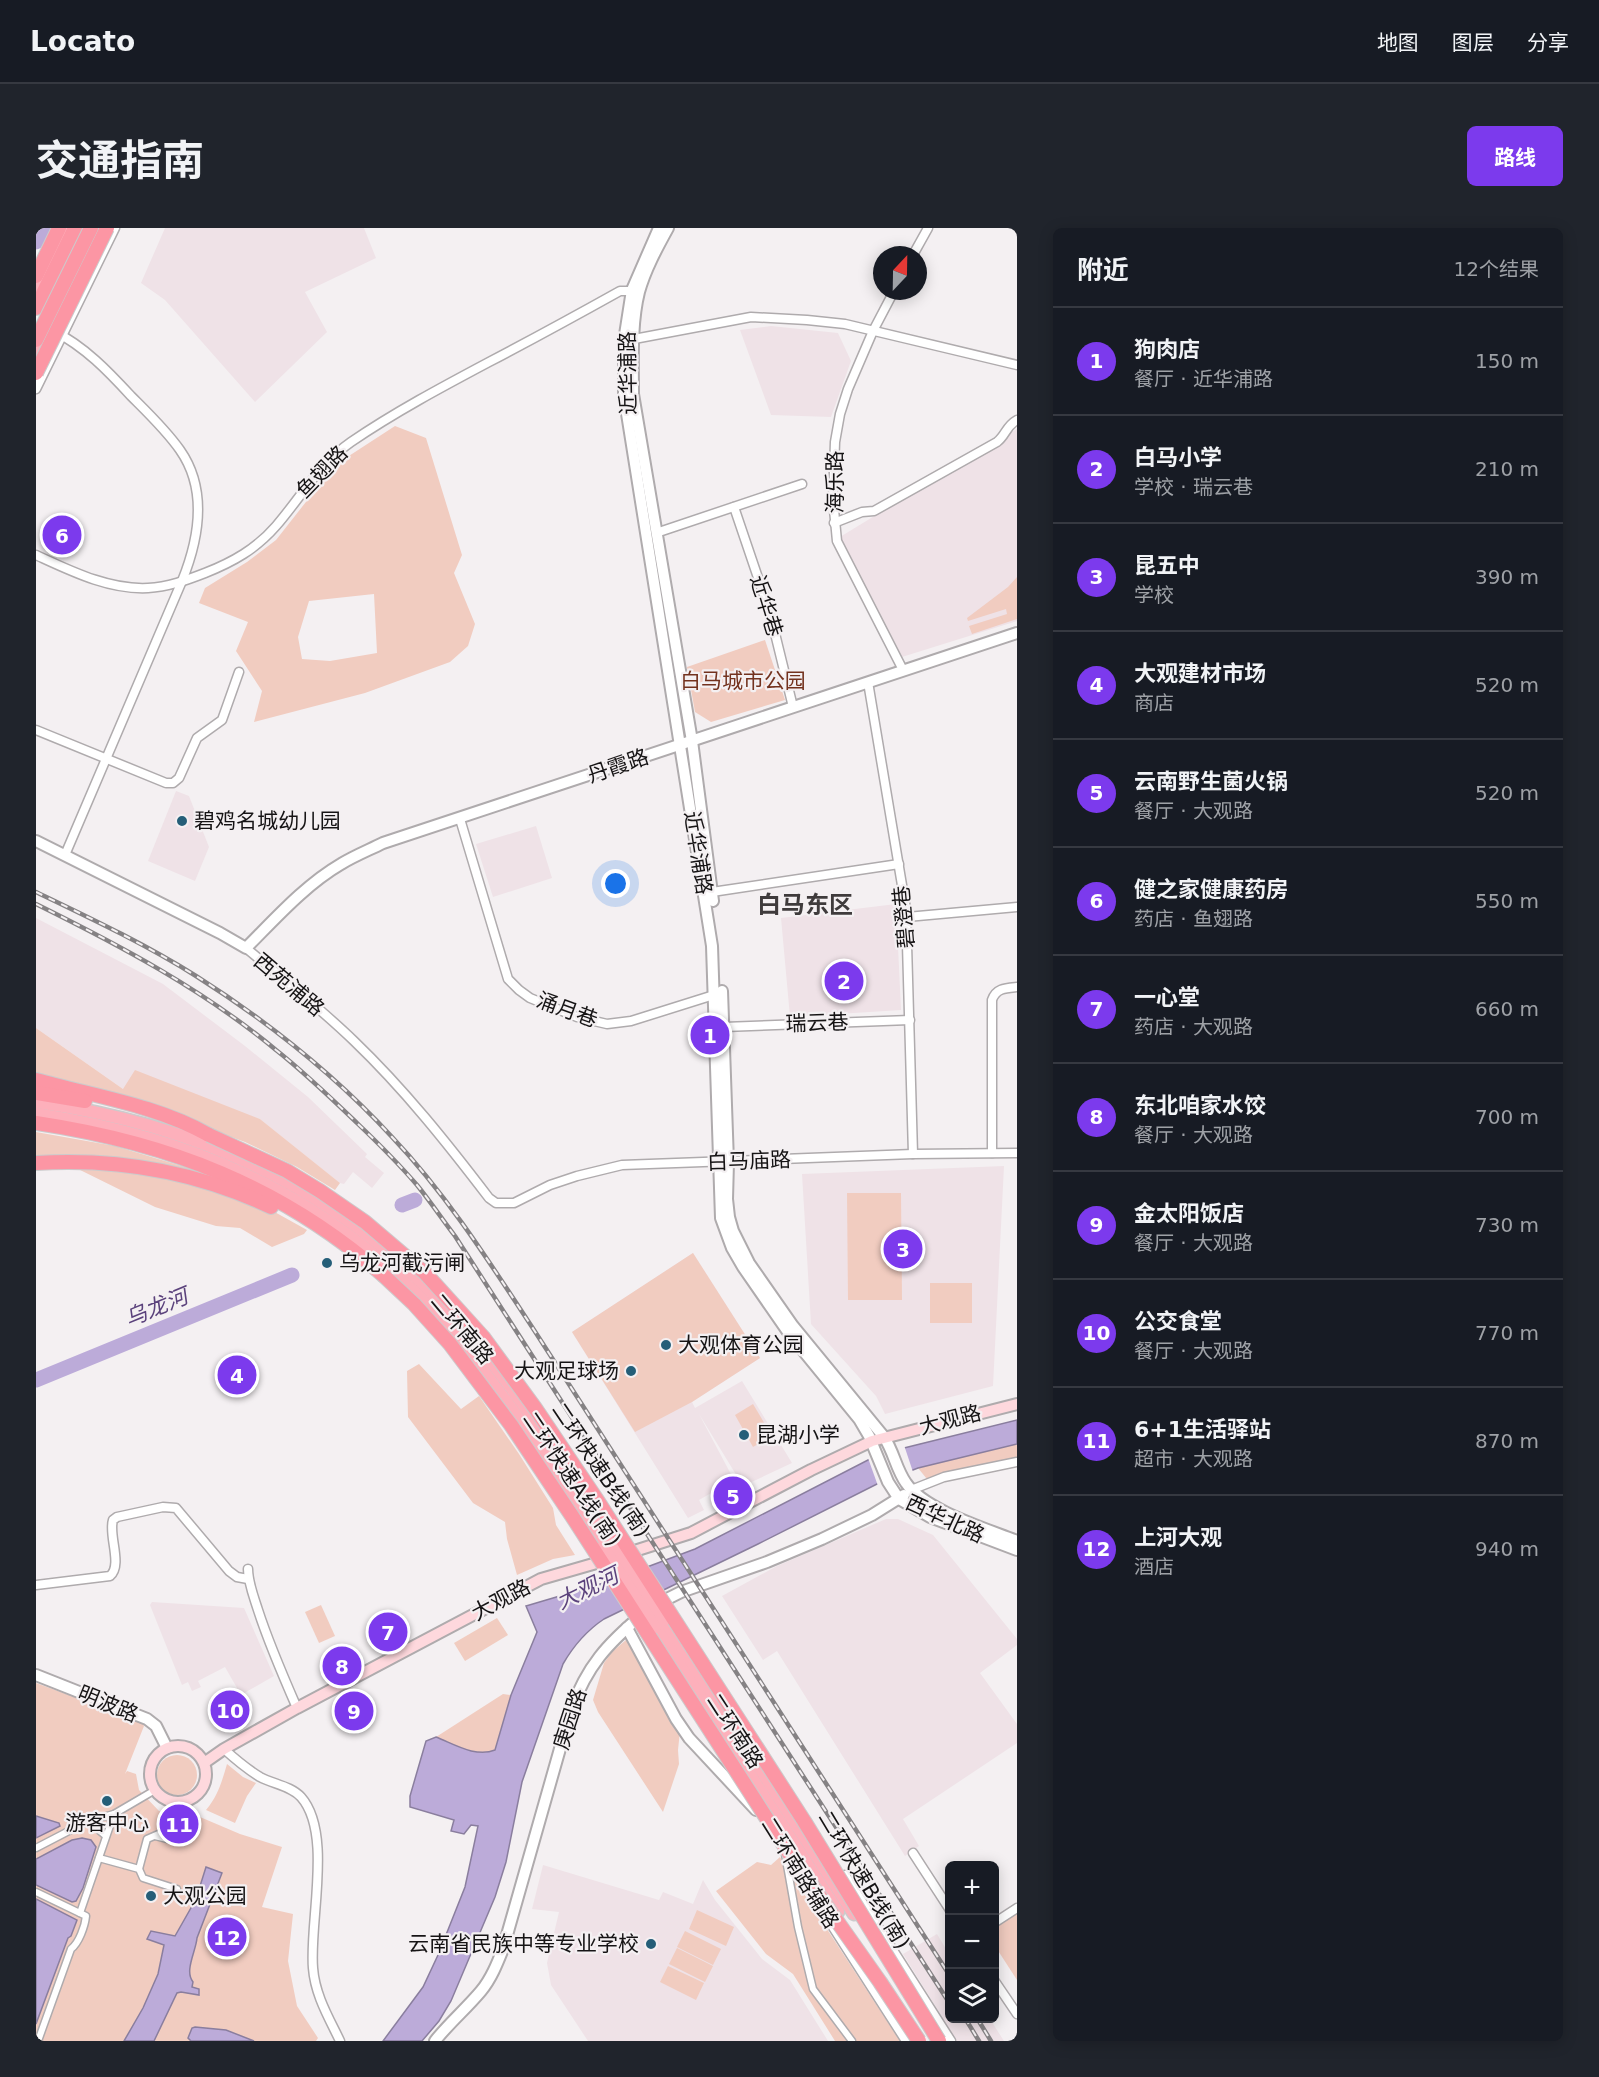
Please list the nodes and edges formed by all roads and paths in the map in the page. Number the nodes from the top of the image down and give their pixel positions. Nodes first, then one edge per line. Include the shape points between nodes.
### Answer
1 (59, 228) edge
2 (67, 228) edge
3 (75, 228) edge
4 (91, 228) edge
5 (99, 228) edge
6 (107, 228) edge
7 (115, 228) edge
8 (659, 228) edge
9 (668, 228) edge
10 (928, 228) edge
11 (918, 246) edge
12 (36, 276) edge
13 (636, 291) junction
14 (36, 292) edge
15 (889, 300) edge
16 (36, 308) edge
17 (36, 322) edge
18 (873, 331) junction
19 (55, 332) junction
20 (634, 339) junction
21 (36, 340) edge
22 (36, 357) edge
23 (1017, 365) edge
24 (36, 373) edge
25 (36, 389) edge
26 (1017, 420) edge
27 (802, 484) dead end
28 (734, 507) junction
29 (834, 523) junction
30 (656, 533) junction
31 (36, 555) edge
32 (182, 581) junction
33 (1017, 633) edge
34 (903, 670) junction
35 (239, 672) dead end
36 (868, 682) junction
37 (793, 707) junction
38 (36, 730) edge
39 (686, 743) junction
40 (106, 760) junction
41 (460, 819) junction
42 (36, 841) edge
43 (65, 855) junction
44 (899, 864) junction
45 (712, 892) junction
46 (1017, 907) edge
47 (907, 917) junction
48 (246, 948) junction
49 (1017, 987) edge
50 (718, 994) junction
51 (910, 1020) junction
52 (724, 1026) junction
53 (36, 1080) edge
54 (36, 1093) edge
55 (36, 1102) edge
56 (36, 1114) edge
57 (36, 1123) edge
58 (209, 1135) junction
59 (992, 1153) junction
60 (1017, 1153) edge
61 (913, 1154) junction
62 (723, 1162) junction
63 (36, 1163) edge
64 (489, 1198) joint
65 (383, 1275) junction
66 (1017, 1404) edge
67 (884, 1437) junction
68 (872, 1440) junction
69 (1017, 1462) edge
70 (911, 1490) junction
71 (899, 1499) junction
72 (1017, 1541) edge
73 (608, 1543) junction
74 (1017, 1550) edge
75 (248, 1569) dead end
76 (248, 1579) junction
77 (36, 1586) edge
78 (627, 1628) junction
79 (36, 1675) edge
80 (707, 1697) junction
81 (297, 1708) junction
82 (166, 1748) junction
83 (224, 1749) junction
84 (204, 1763) junction
85 (155, 1790) junction
86 (173, 1801) junction
87 (114, 1814) junction
88 (88, 1821) junction
89 (771, 1829) junction
90 (106, 1836) junction
91 (155, 1836) junction
92 (171, 1840) dead end
93 (36, 1848) edge
94 (785, 1851) junction
95 (913, 1853) dead end
96 (99, 1858) junction
97 (139, 1869) junction
98 (177, 1889) dead end
99 (36, 1892) edge
100 (945, 1902) edge
101 (1017, 1908) edge
102 (80, 1913) junction
103 (999, 1920) edge
104 (999, 1987) edge
105 (1017, 2014) edge
106 (38, 2038) edge
107 (340, 2041) edge
108 (435, 2041) edge
109 (852, 2041) edge
110 (906, 2041) edge
111 (920, 2041) edge
112 (937, 2041) edge
113 (951, 2041) edge

1 - 12 highway
2 - 14 main road
3 - 16 highway
4 - 21 highway, bridge
5 - 19 main road
6 - 24 highway, bridge
7 - 19 street
8 - 13 street, 近华浦路
9 - 13 street, 近华浦路
10 - 11 street
13 - 20 street, 近华浦路
13 - 32 street, 鱼翅路 via 621,291 421,398 351,442 330,458 253,547 234,561
13 - 39 street, 近华浦路 via 624,341 624,395
15 - 18 street, 海乐路
17 - 19 street
18 - 20 street via 845,324 751,318
18 - 23 street
18 - 29 street, 海乐路 via 838,423 833,465
19 - 22 main road
19 - 25 street
19 - 32 street via 99,362 182,452 195,484 198,522 193,554
20 - 30 street, 近华浦路 via 633,394
26 - 29 street via 1009,424 997,442 874,511
27 - 28 street
28 - 30 street
28 - 37 street, 近华巷 via 770,613
29 - 34 street, 海乐路 via 837,541
30 - 39 street, 近华浦路
31 - 32 street, 鱼翅路 via 89,579 117,585 148,588
32 - 40 street
33 - 34 street, 丹霞路
34 - 36 street, 丹霞路
35 - 40 street via 222,720 197,738 173,783
36 - 37 street, 丹霞路
36 - 44 street, 碧澄巷
37 - 39 street, 丹霞路
38 - 40 street
39 - 41 street, 丹霞路
39 - 45 street, 近华浦路
39 - 50 street, 近华浦路
40 - 43 street
41 - 48 street, 丹霞路 via 383,843 339,864
41 - 50 street, 涌月巷 via 508,979 530,998 594,1022 618,1024
42 - 43 street, 西苑浦路
43 - 48 street, 西苑浦路
44 - 45 street
44 - 47 street, 碧澄巷
45 - 50 street, 近华浦路 via 719,945
46 - 47 street
47 - 51 street, 碧澄巷
48 - 64 street, 西苑浦路 via 354,1041 406,1094
49 - 59 street via 999,990 992,1000
50 - 52 street, 近华浦路
50 - 62 street, 近华浦路
51 - 52 street, 瑞云巷
51 - 61 street, 碧澄巷
52 - 62 street, 近华浦路
53 - 58 highway via 142,1108
54 - 58 highway, 二环快速B线(南) via 123,1109
55 - 73 main road, 二环南路 via 131,1120 205,1143 282,1179 359,1229 413,1274 466,1331 540,1430
56 - 73 main road, 二环南路 via 118,1129 201,1154 276,1190 352,1238 410,1288 466,1350
57 - 65 highway, 二环快速A线(南) via 136,1143 218,1171 304,1216
58 - 112 highway, 二环快速B线(南), bridge via 286,1171 358,1216 425,1273 483,1337 606,1514 804,1821
59 - 60 street, 白马庙路
59 - 61 street, 白马庙路
61 - 62 street, 白马庙路
62 - 64 street, 白马庙路 via 622,1166 550,1185 514,1203 496,1203
62 - 67 street, 近华浦路 via 729,1217 738,1245 793,1326
62 - 68 street, 近华浦路 via 721,1218 732,1248 788,1332
63 - 65 highway via 126,1165 208,1181 291,1216
65 - 111 highway, 二环快速A线(南), bridge via 450,1344 517,1433 794,1860
66 - 67 main road, 大观路
67 - 68 main road, 大观路
67 - 70 street, 西华北路
68 - 71 street, 西华北路
68 - 81 main road, 大观路 via 691,1533 541,1579
69 - 70 street via 944,1477
70 - 71 street, 庚园路
70 - 72 street, 西华北路 via 938,1508
71 - 74 street, 西华北路 via 930,1517
71 - 78 street, 庚园路 via 873,1515 768,1562 681,1592 654,1606
73 - 80 main road, 二环南路, bridge
75 - 76 street
76 - 77 street via 229,1571 180,1512 167,1506 113,1520 116,1565 110,1576
76 - 81 street
78 - 89 street via 689,1738
78 - 108 street, 庚园路 via 607,1645 578,1689 494,1973
79 - 82 street, 明波路 via 147,1719 156,1726
80 - 89 street, 二环南路辅路
80 - 111 main road, 二环南路
80 - 112 main road, 二环南路
80 - 113 street, 二环南路辅路 via 765,1758 802,1808
81 - 83 main road, 大观路
82 - 84 main road via 191,1749
82 - 85 main road via 150,1770
83 - 84 main road, 大观路
83 - 107 street via 262,1778 299,1795 309,1807 316,1833 317,1866 312,1968 321,2002
84 - 86 main road via 205,1782 201,1790 185,1801
85 - 86 main road
85 - 87 street
86 - 91 street via 168,1830
87 - 88 street
87 - 90 street
88 - 90 street
88 - 93 street
89 - 94 street, 二环南路辅路
90 - 96 street
91 - 92 street
91 - 97 street via 147,1839
94 - 109 street via 813,1989
94 - 110 street, 二环南路辅路
95 - 100 street
96 - 97 street
96 - 102 street
97 - 98 street via 143,1878
99 - 102 street
101 - 103 street
102 - 106 street via 86,1921 71,1949
104 - 105 street

